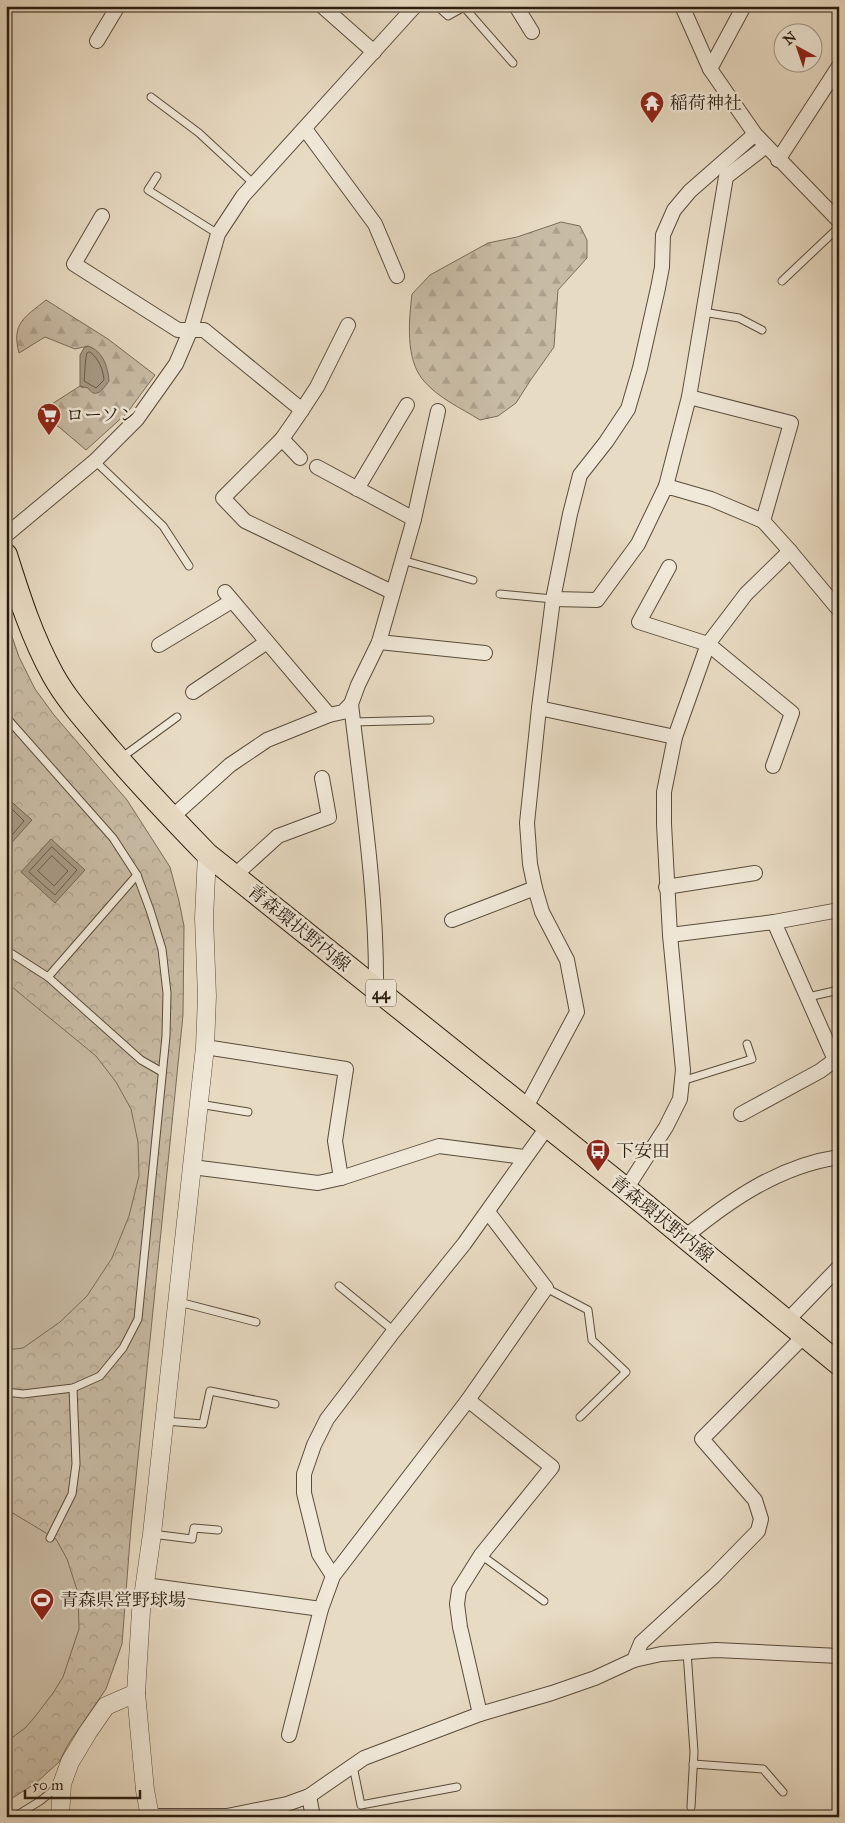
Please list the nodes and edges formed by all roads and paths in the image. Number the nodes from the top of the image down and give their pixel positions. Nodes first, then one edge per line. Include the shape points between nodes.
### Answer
1 (118, 6) edge
2 (322, 6) edge
3 (415, 6) edge
4 (437, 6) edge
5 (516, 6) edge
6 (682, 6) edge
7 (744, 6) edge
8 (532, 32) dead end
9 (97, 41) dead end
10 (374, 52) junction
11 (513, 63) dead end
12 (839, 66) edge
13 (710, 68) junction
14 (151, 96) dead end
15 (306, 129) junction
16 (756, 134) junction
17 (766, 146) junction
18 (778, 160) junction
19 (158, 176) dead end
20 (254, 184) junction
21 (102, 216) dead end
22 (839, 222) edge
23 (839, 227) edge
24 (218, 234) junction
25 (397, 276) dead end
26 (782, 281) dead end
27 (703, 312) junction
28 (348, 326) dead end
29 (191, 329) junction
30 (762, 330) dead end
31 (689, 397) junction
32 (407, 405) dead end
33 (302, 410) junction
34 (438, 411) dead end
35 (282, 439) junction
36 (300, 458) dead end
37 (95, 461) junction
38 (317, 467) dead end
39 (666, 486) junction
40 (357, 489) junction
41 (414, 519) junction
42 (763, 521) junction
43 (6, 535) edge
44 (790, 551) junction
45 (6, 555) edge
46 (402, 560) junction
47 (189, 566) dead end
48 (670, 566) dead end
49 (473, 580) dead end
50 (392, 592) junction
51 (500, 594) dead end
52 (553, 599) junction
53 (839, 610) edge
54 (267, 642) junction
55 (379, 642) junction
56 (708, 644) junction
57 (159, 645) dead end
58 (485, 653) dead end
59 (193, 692) dead end
60 (351, 704) junction
61 (539, 708) junction
62 (329, 715) junction
63 (6, 717) edge
64 (177, 717) dead end
65 (430, 720) dead end
66 (353, 722) junction
67 (675, 737) junction
68 (119, 760) junction
69 (773, 766) dead end
70 (322, 778) dead end
71 (171, 818) junction
72 (206, 854) junction
73 (755, 873) dead end
74 (137, 875) junction
75 (234, 876) junction
76 (666, 887) junction
77 (535, 888) junction
78 (839, 910) edge
79 (452, 920) dead end
80 (774, 922) junction
81 (670, 935) junction
82 (6, 950) edge
83 (48, 977) junction
84 (376, 989) junction
85 (839, 990) edge
86 (808, 998) junction
87 (747, 1044) dead end
88 (205, 1047) junction
89 (837, 1060) edge
90 (162, 1072) junction
91 (682, 1082) junction
92 (199, 1104) junction
93 (525, 1109) junction
94 (248, 1112) dead end
95 (741, 1114) dead end
96 (548, 1126) junction
97 (524, 1157) junction
98 (839, 1157) edge
99 (192, 1167) junction
100 (341, 1178) junction
101 (626, 1189) junction
102 (488, 1212) junction
103 (685, 1237) junction
104 (839, 1267) edge
105 (339, 1286) dead end
106 (546, 1288) junction
107 (176, 1302) junction
108 (256, 1322) dead end
109 (786, 1322) junction
110 (394, 1331) junction
111 (804, 1336) junction
112 (839, 1364) edge
113 (73, 1388) junction
114 (6, 1392) edge
115 (468, 1400) junction
116 (275, 1404) dead end
117 (580, 1416) dead end
118 (164, 1420) junction
119 (218, 1530) dead end
120 (152, 1534) junction
121 (50, 1538) dead end
122 (481, 1555) junction
123 (333, 1576) junction
124 (145, 1585) junction
125 (544, 1601) dead end
126 (321, 1609) junction
127 (687, 1652) junction
128 (839, 1656) edge
129 (634, 1660) junction
130 (136, 1693) junction
131 (480, 1714) junction
132 (289, 1735) dead end
133 (693, 1764) junction
134 (353, 1766) junction
135 (62, 1784) junction
136 (457, 1788) dead end
137 (783, 1792) dead end
138 (309, 1796) junction
139 (691, 1807) dead end
140 (150, 1816) edge
141 (14, 1817) edge
142 (60, 1817) edge
143 (313, 1817) edge

1 - 9 street
2 - 10 street
3 - 10 street
4 - 11 lane via 448,16 464,7
5 - 8 street
6 - 13 street
7 - 13 street
10 - 15 street
12 - 18 street
13 - 16 street
14 - 20 lane via 199,133
15 - 20 street
15 - 25 street via 375,224
16 - 17 street
16 - 52 street via 690,191 674,210 663,235 658,288 628,408 580,475
17 - 18 street
17 - 27 street via 726,177
18 - 22 street
19 - 24 lane via 148,190
20 - 24 street
21 - 29 street via 74,264 178,330
23 - 26 lane
24 - 29 street
27 - 30 lane via 739,318
27 - 31 street
28 - 33 street
29 - 33 street via 204,330
29 - 37 street via 176,364 137,419
31 - 39 street
31 - 42 street via 791,423
32 - 40 street
33 - 35 street
34 - 41 street
35 - 36 street
35 - 50 street via 223,498 245,521
37 - 43 street
37 - 47 lane via 163,526
38 - 40 street
39 - 42 street via 711,499
39 - 52 street via 638,544 597,600
40 - 41 street
41 - 46 street
42 - 44 street
44 - 53 street
44 - 56 street via 746,594
45 - 68 main road, 青森環状野内線 / 44 via 34,636 54,676 76,710
46 - 49 lane
46 - 50 street
48 - 56 street via 639,622
50 - 55 street
51 - 52 lane
52 - 61 street
54 - 57 street via 228,596
54 - 59 street
54 - 62 street
55 - 58 street
55 - 60 street
56 - 67 street
56 - 69 street via 792,714
60 - 62 street via 343,712
60 - 66 street
61 - 67 street
61 - 77 street via 527,823
62 - 71 street via 267,740 230,765
63 - 74 lane via 113,838
64 - 68 lane
65 - 66 lane
66 - 84 street via 371,871
67 - 76 street via 664,792
68 - 71 main road, 青森環状野内線 / 44
70 - 75 street via 329,817 278,836
71 - 72 main road, 青森環状野内線 / 44
72 - 75 main road, 青森環状野内線 / 44
72 - 88 street
73 - 76 street
74 - 83 lane
74 - 90 lane via 163,958 167,993
75 - 84 main road, 青森環状野内線 / 44
76 - 81 street
77 - 79 street
77 - 93 street via 542,912 567,960 577,1012
78 - 80 street
80 - 81 street
80 - 86 street
81 - 91 street via 681,1037
82 - 83 lane
83 - 90 lane via 141,1060
84 - 93 main road, 青森環状野内線 / 44
85 - 86 lane
86 - 89 street
87 - 91 lane via 752,1059
88 - 92 street
88 - 100 street via 346,1069 335,1141
89 - 95 street
90 - 113 lane via 138,1319 123,1348 100,1376
91 - 101 street via 680,1100 666,1128
92 - 94 lane
92 - 99 street
93 - 96 main road, 青森環状野内線 / 44
96 - 97 street
96 - 101 main road, 青森環状野内線 / 44
97 - 100 street via 439,1146
97 - 102 street
98 - 103 street via 786,1171 750,1189
99 - 100 street via 318,1183
99 - 107 street
101 - 103 main road, 青森環状野内線 / 44
102 - 106 street
102 - 110 street
103 - 109 main road, 青森環状野内線 / 44
104 - 109 street
105 - 110 lane
106 - 115 street
106 - 117 lane via 588,1310 592,1340 626,1372
107 - 108 lane
107 - 118 street
109 - 111 main road, 青森環状野内線 / 44
110 - 123 street via 327,1419 304,1474 304,1493 319,1554
111 - 112 main road, 青森環状野内線 / 44
111 - 129 street via 702,1439 755,1500 761,1519 758,1531 641,1643
113 - 114 lane via 23,1394
113 - 121 lane via 76,1464 72,1494
115 - 122 street via 552,1467
115 - 123 street
116 - 118 lane via 210,1391 203,1424
118 - 120 street
119 - 120 lane via 194,1528 192,1539
120 - 124 street
122 - 125 lane
122 - 131 street via 459,1590 456,1604
123 - 126 street
124 - 126 street
124 - 130 street
126 - 132 street
127 - 128 street via 757,1651
127 - 129 street
127 - 133 lane
129 - 131 street via 552,1694
130 - 135 street via 106,1706 75,1754
130 - 140 street
131 - 134 street via 364,1758
133 - 137 lane via 763,1769
133 - 139 lane
134 - 136 lane via 361,1805
134 - 138 street
135 - 141 lane
135 - 142 street
138 - 140 street via 227,1816
138 - 143 street

